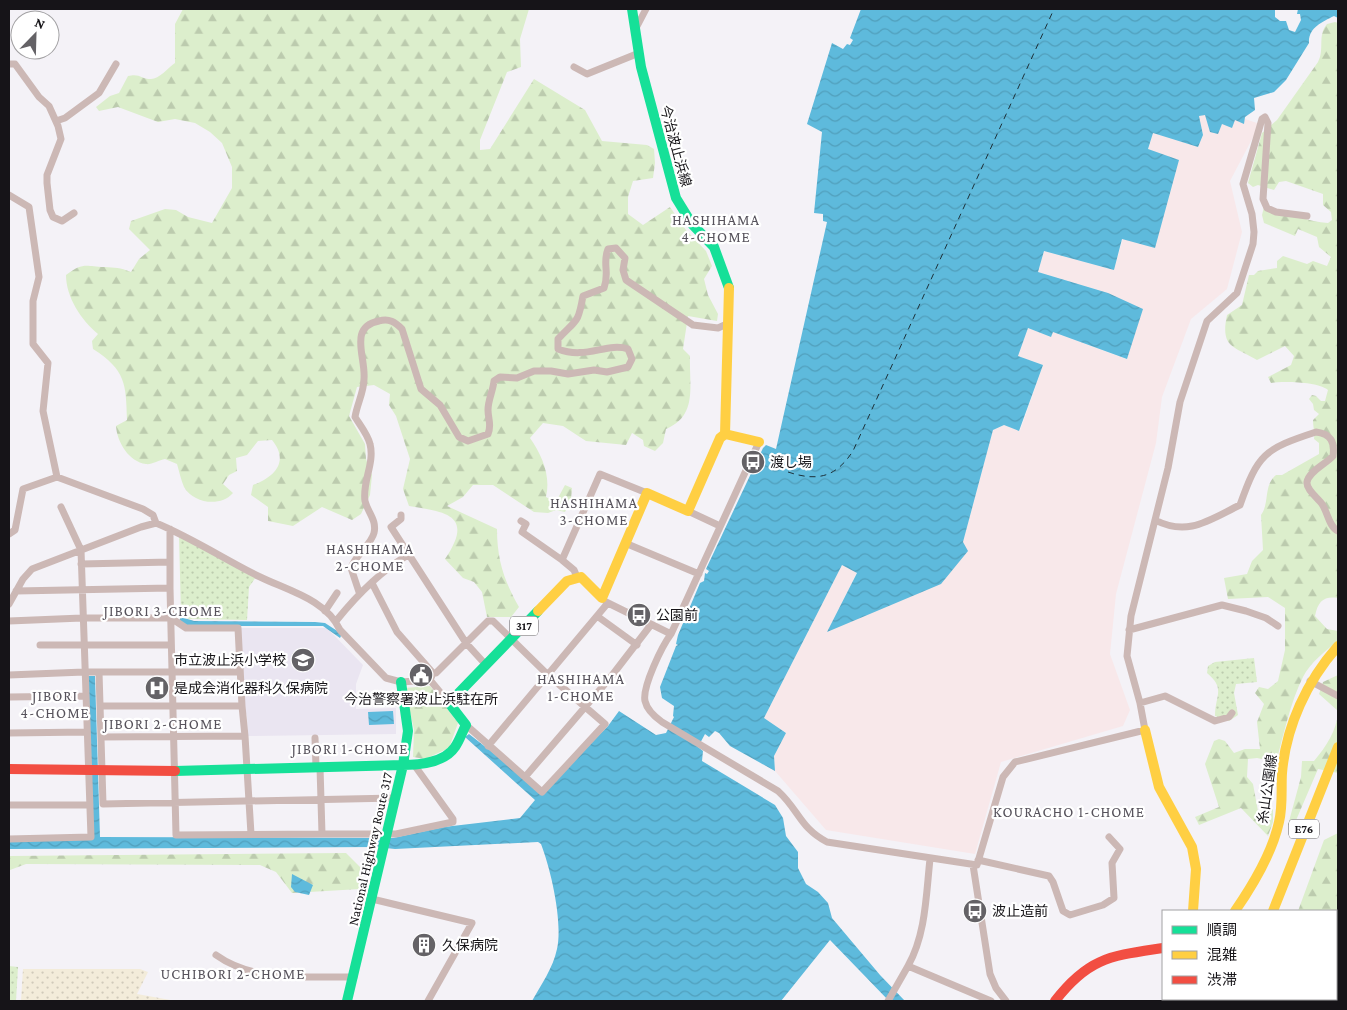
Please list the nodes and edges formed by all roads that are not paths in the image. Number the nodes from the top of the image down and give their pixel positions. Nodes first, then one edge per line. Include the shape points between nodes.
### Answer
1 (632, 9) edge
2 (646, 9) edge
3 (634, 31) junction
4 (639, 53) junction
5 (9, 64) edge
6 (116, 64) dead end
7 (574, 67) dead end
8 (56, 121) junction
9 (9, 195) edge
10 (74, 212) dead end
11 (1307, 216) dead end
12 (729, 324) junction
13 (725, 434) junction
14 (759, 442) joint
15 (57, 477) junction
16 (647, 493) junction
17 (61, 507) dead end
18 (688, 511) junction
19 (401, 515) dead end
20 (1155, 520) junction
21 (521, 521) dead end
22 (156, 523) junction
23 (720, 526) junction
24 (170, 529) junction
25 (1338, 531) edge
26 (9, 534) edge
27 (625, 543) junction
28 (80, 550) junction
29 (408, 555) junction
30 (562, 560) junction
31 (170, 562) junction
32 (81, 564) junction
33 (699, 574) junction
34 (577, 577) junction
35 (372, 583) junction
36 (170, 588) junction
37 (16, 591) junction
38 (82, 591) junction
39 (359, 592) junction
40 (337, 593) dead end
41 (605, 601) junction
42 (9, 604) edge
43 (325, 611) junction
44 (597, 616) junction
45 (82, 618) junction
46 (171, 618) junction
47 (9, 621) edge
48 (336, 621) junction
49 (650, 626) junction
50 (1278, 626) dead end
51 (1130, 630) junction
52 (671, 634) junction
53 (512, 640) junction
54 (466, 643) junction
55 (83, 644) junction
56 (40, 645) dead end
57 (172, 645) junction
58 (637, 645) junction
59 (1338, 646) edge
60 (486, 665) junction
61 (84, 672) junction
62 (99, 672) junction
63 (240, 672) junction
64 (172, 673) junction
65 (547, 674) junction
66 (9, 675) edge
67 (431, 677) junction
68 (1310, 681) junction
69 (401, 682) junction
70 (86, 696) junction
71 (1338, 696) edge
72 (9, 697) edge
73 (449, 703) junction
74 (1140, 704) junction
75 (173, 705) junction
76 (100, 706) junction
77 (242, 706) junction
78 (586, 707) junction
79 (1232, 713) dead end
80 (466, 725) junction
81 (1145, 730) junction
82 (87, 732) junction
83 (9, 733) edge
84 (173, 736) junction
85 (245, 736) junction
86 (101, 737) junction
87 (315, 738) dead end
88 (488, 746) junction
89 (1338, 747) edge
90 (403, 765) junction
91 (416, 766) junction
92 (318, 767) junction
93 (9, 769) edge
94 (89, 770) junction
95 (102, 770) junction
96 (247, 770) junction
97 (174, 772) junction
98 (525, 777) junction
99 (395, 798) junction
100 (321, 800) junction
101 (175, 802) junction
102 (249, 802) junction
103 (9, 805) edge
104 (90, 805) junction
105 (250, 834) junction
106 (322, 834) junction
107 (386, 835) junction
108 (1109, 837) dead end
109 (9, 839) edge
110 (930, 859) junction
111 (976, 862) junction
112 (372, 900) junction
113 (1193, 910) edge
114 (1236, 910) edge
115 (1274, 910) edge
116 (1162, 948) edge
117 (216, 955) dead end
118 (908, 966) junction
119 (354, 977) junction
120 (889, 999) edge
121 (348, 1001) edge
122 (428, 1001) edge
123 (991, 1001) edge
124 (1006, 1001) edge
125 (1055, 1001) edge

1 - 3 main road, 今治波止浜線
2 - 3 street
3 - 4 main road, 今治波止浜線
4 - 7 street via 587,74
4 - 12 main road, 今治波止浜線 via 676,198 692,224 714,247 729,286
5 - 8 street via 15,64 49,106
6 - 8 street via 99,93
8 - 10 street via 61,140 47,175 50,210 53,217 62,220
9 - 15 street via 29,207 32,219 39,277 33,301 33,344 48,363 43,411
11 - 20 street via 1276,212 1267,208 1263,199 1268,123 1265,117 1243,184 1252,214 1253,244 1237,293 1207,321 1180,402
12 - 13 main road, 今治波止浜線
12 - 39 street via 718,328 692,325 626,280 623,270 625,258 616,248 608,248 604,260 607,270 604,288 583,296 579,316 558,339 558,349 570,354 600,352 618,346 628,349 632,358 628,367 607,372 594,370 568,374 534,371 517,378 500,377 494,381 489,401 491,427 488,434 468,441 459,437 440,405 421,389 402,329 388,320 369,323 359,337 364,380 355,417 370,443 366,501 375,523 371,540 358,552 351,568
13 - 14 main road
13 - 18 main road via 720,438
14 - 23 street
15 - 22 street via 144,509 153,515
15 - 26 street via 23,490 15,530
16 - 18 main road
16 - 27 main road
16 - 30 street via 600,474
17 - 28 street
18 - 23 street
19 - 29 street via 401,519 390,525
20 - 25 street via 1178,529 1209,520 1240,505 1247,482 1265,453 1316,432 1331,439 1333,456 1310,476 1308,488 1321,502 1331,525
20 - 51 street
21 - 30 street via 526,524 522,532
22 - 24 street
22 - 28 street
23 - 33 street
24 - 31 street
24 - 43 street via 297,593
27 - 33 street
27 - 41 main road
28 - 32 street
28 - 37 street via 32,569
29 - 35 street via 389,566
29 - 54 street
30 - 34 street
31 - 32 street
31 - 36 street
32 - 38 street
33 - 52 street
34 - 41 main road via 581,577
34 - 53 main road, 317 via 567,581
35 - 39 street
35 - 67 street via 397,632
36 - 38 street
36 - 46 street
37 - 38 street
37 - 42 street
38 - 45 street
39 - 48 street
40 - 43 street
41 - 44 street
41 - 49 street
43 - 48 street
44 - 58 street
44 - 65 street
45 - 46 street
45 - 47 street
45 - 55 street
46 - 57 street
46 - 63 street via 186,628 238,628
48 - 69 street via 340,630 382,676
49 - 52 street
49 - 58 street
50 - 51 street via 1252,613 1222,605
51 - 74 street via 1127,656
52 - 110 street via 664,643 644,697 654,717 778,791 811,834 827,842
53 - 54 street via 493,621 488,621
53 - 60 main road, 317
53 - 65 street
54 - 60 street
54 - 67 street
55 - 56 street
55 - 57 street
55 - 61 street
57 - 64 street
58 - 78 street
59 - 68 main road, 糸山公園線
60 - 73 main road, 317
61 - 62 street
61 - 66 street
61 - 70 street
62 - 64 street
62 - 76 street
63 - 64 street
63 - 77 street
64 - 75 street
65 - 78 street
65 - 88 street
67 - 69 street
67 - 73 street
68 - 71 street
68 - 114 main road, 糸山公園線 via 1288,744 1282,771 1278,825
69 - 90 main road via 408,731
70 - 72 street
70 - 82 street
73 - 80 main road
74 - 79 street via 1165,696 1215,721
74 - 81 street
75 - 76 street
75 - 77 street
75 - 84 street
76 - 86 street
77 - 85 street
78 - 98 street
78 - 98 street via 605,724 542,792
80 - 88 street
80 - 91 main road, National Highway Route 317 via 451,751
81 - 111 street via 1015,762 1002,776
81 - 113 main road via 1159,787 1192,847 1196,868
82 - 83 street
82 - 94 street
84 - 85 street
84 - 86 street
84 - 97 street
85 - 96 street
86 - 95 street
87 - 92 street
88 - 98 street
89 - 115 main road, E76
90 - 91 main road, National Highway Route 317
90 - 92 main road
90 - 99 main road, National Highway Route 317
91 - 107 street via 453,822
92 - 96 main road
92 - 100 street
93 - 94 main road
94 - 95 main road
94 - 104 street
95 - 97 main road
95 - 101 street via 102,804
96 - 97 main road
96 - 102 street
97 - 101 street
99 - 100 street
99 - 107 main road, National Highway Route 317
100 - 102 street
100 - 106 street
101 - 102 street
101 - 105 street via 176,835
102 - 105 street
103 - 104 street
104 - 109 street via 91,837
105 - 106 street
106 - 107 street
107 - 112 main road, National Highway Route 317
108 - 111 street via 1120,849 1112,863 1114,898 1103,905 1070,915 1063,910 1049,876
110 - 111 street
110 - 118 street via 921,936
111 - 124 street via 990,974
112 - 119 main road, National Highway Route 317
112 - 122 street via 472,923
116 - 125 main road via 1115,954 1099,960 1080,971
117 - 119 street via 257,974
118 - 120 street
118 - 123 street
119 - 121 main road, National Highway Route 317

